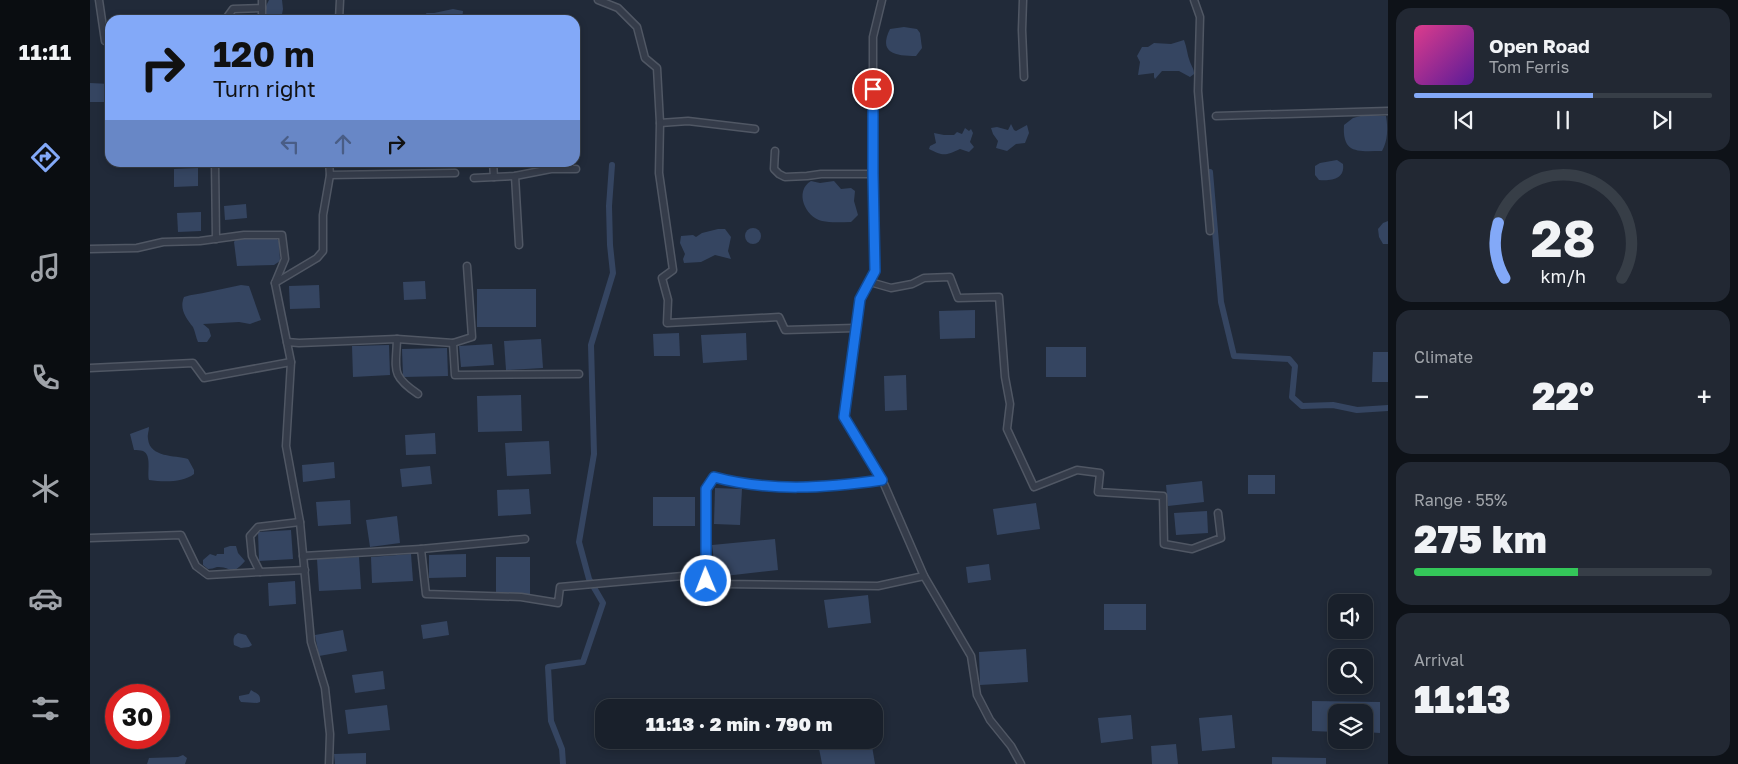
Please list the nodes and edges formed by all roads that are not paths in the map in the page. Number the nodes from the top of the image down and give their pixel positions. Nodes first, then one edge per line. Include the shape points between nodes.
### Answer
1 (99, 0) edge
2 (262, 0) edge
3 (340, 0) edge
4 (598, 0) edge
5 (882, 0) edge
6 (1023, 0) edge
7 (1194, 0) edge
8 (262, 8) junction
9 (229, 15) edge
10 (262, 15) edge
11 (339, 15) edge
12 (105, 41) dead end
13 (1024, 77) dead end
14 (1388, 111) edge
15 (1216, 116) dead end
16 (660, 123) junction
17 (755, 129) dead end
18 (774, 151) dead end
19 (216, 167) edge
20 (330, 167) edge
21 (493, 167) edge
22 (576, 170) dead end
23 (455, 173) dead end
24 (873, 174) junction
25 (330, 175) junction
26 (515, 176) junction
27 (494, 177) junction
28 (474, 178) dead end
29 (1210, 231) dead end
30 (216, 239) junction
31 (519, 245) dead end
32 (90, 249) edge
33 (467, 266) dead end
34 (870, 282) junction
35 (275, 283) junction
36 (855, 328) junction
37 (397, 339) junction
38 (287, 342) junction
39 (453, 344) junction
40 (291, 362) junction
41 (90, 368) edge
42 (579, 374) dead end
43 (418, 394) dead end
44 (882, 480) junction
45 (1218, 513) dead end
46 (300, 522) junction
47 (90, 538) edge
48 (525, 539) dead end
49 (421, 549) junction
50 (303, 556) junction
51 (305, 570) junction
52 (260, 572) junction
53 (705, 574) junction
54 (924, 576) junction
55 (330, 764) edge
56 (1021, 764) edge

1 - 12 street
2 - 8 street
3 - 11 street
4 - 16 street via 618,8 637,27 645,58 658,68
5 - 24 street via 873,37
6 - 13 street
7 - 29 street via 1200,17 1198,91
8 - 9 street via 234,9
8 - 10 street
14 - 15 street
16 - 17 street via 688,121
16 - 36 street via 660,173 673,270 662,278 668,300 667,323 778,317 785,330
18 - 24 street via 774,169 785,177
19 - 30 street
20 - 25 street
21 - 27 street
22 - 26 street
23 - 25 street
24 - 34 street via 875,271
25 - 35 street via 323,215 323,251
26 - 27 street
26 - 31 street
27 - 28 street
30 - 32 street via 163,242 137,248
30 - 35 street via 244,234 282,234 285,259
33 - 39 street via 472,337
34 - 36 street via 860,299
34 - 45 street via 891,288 924,278 950,277 958,298 1000,297 1010,404 1008,429 1034,487 1077,470 1100,473 1098,492 1163,496 1164,544 1192,548 1221,538
35 - 38 street
36 - 44 street via 844,417
37 - 38 street
37 - 39 street
37 - 43 street via 396,374
38 - 40 street
39 - 42 street via 455,375
40 - 41 street via 204,378 192,362
40 - 46 street via 286,446
44 - 53 street via 837,487 800,488 736,483 714,477 706,489
44 - 54 street
46 - 50 street
46 - 52 street via 258,527 250,536 252,556
47 - 52 street via 181,535 196,566 208,575
48 - 49 street
49 - 50 street
49 - 53 street via 426,594 521,597 558,603 560,587
50 - 51 street
51 - 52 street
51 - 55 street via 311,642 325,688
53 - 54 street via 706,581 723,584 878,586
54 - 56 street via 971,656 977,696

